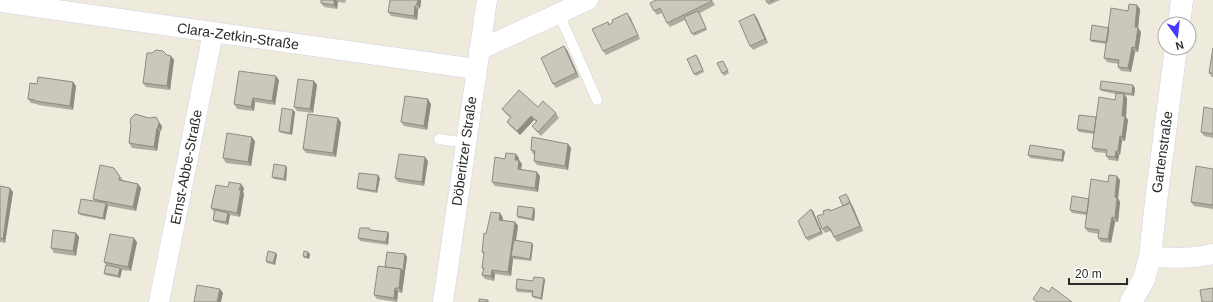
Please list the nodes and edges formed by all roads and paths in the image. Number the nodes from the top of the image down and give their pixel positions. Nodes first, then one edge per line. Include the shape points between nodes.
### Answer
1 (486, 0) edge
2 (588, 0) edge
3 (1182, 0) edge
4 (0, 2) edge
5 (559, 14) junction
6 (1180, 16) edge
7 (213, 32) junction
8 (1175, 56) edge
9 (478, 60) junction
10 (597, 100) dead end
11 (439, 139) dead end
12 (466, 143) junction
13 (1213, 254) edge
14 (1150, 257) junction
15 (159, 302) edge
16 (443, 302) edge
17 (1132, 302) edge

1 - 9 street, Döberitzer Straße
2 - 5 street
3 - 6 street
4 - 7 street, Clara-Zetkin-Straße
5 - 9 street
5 - 10 lane
7 - 9 street, Clara-Zetkin-Straße
7 - 15 street, Ernst-Abbe-Straße
8 - 14 street, Gartenstraße
9 - 12 street, Döberitzer Straße
11 - 12 lane
12 - 16 street, Döberitzer Straße
13 - 14 street via 1175,259
14 - 17 street, Gartenstraße via 1144,279

